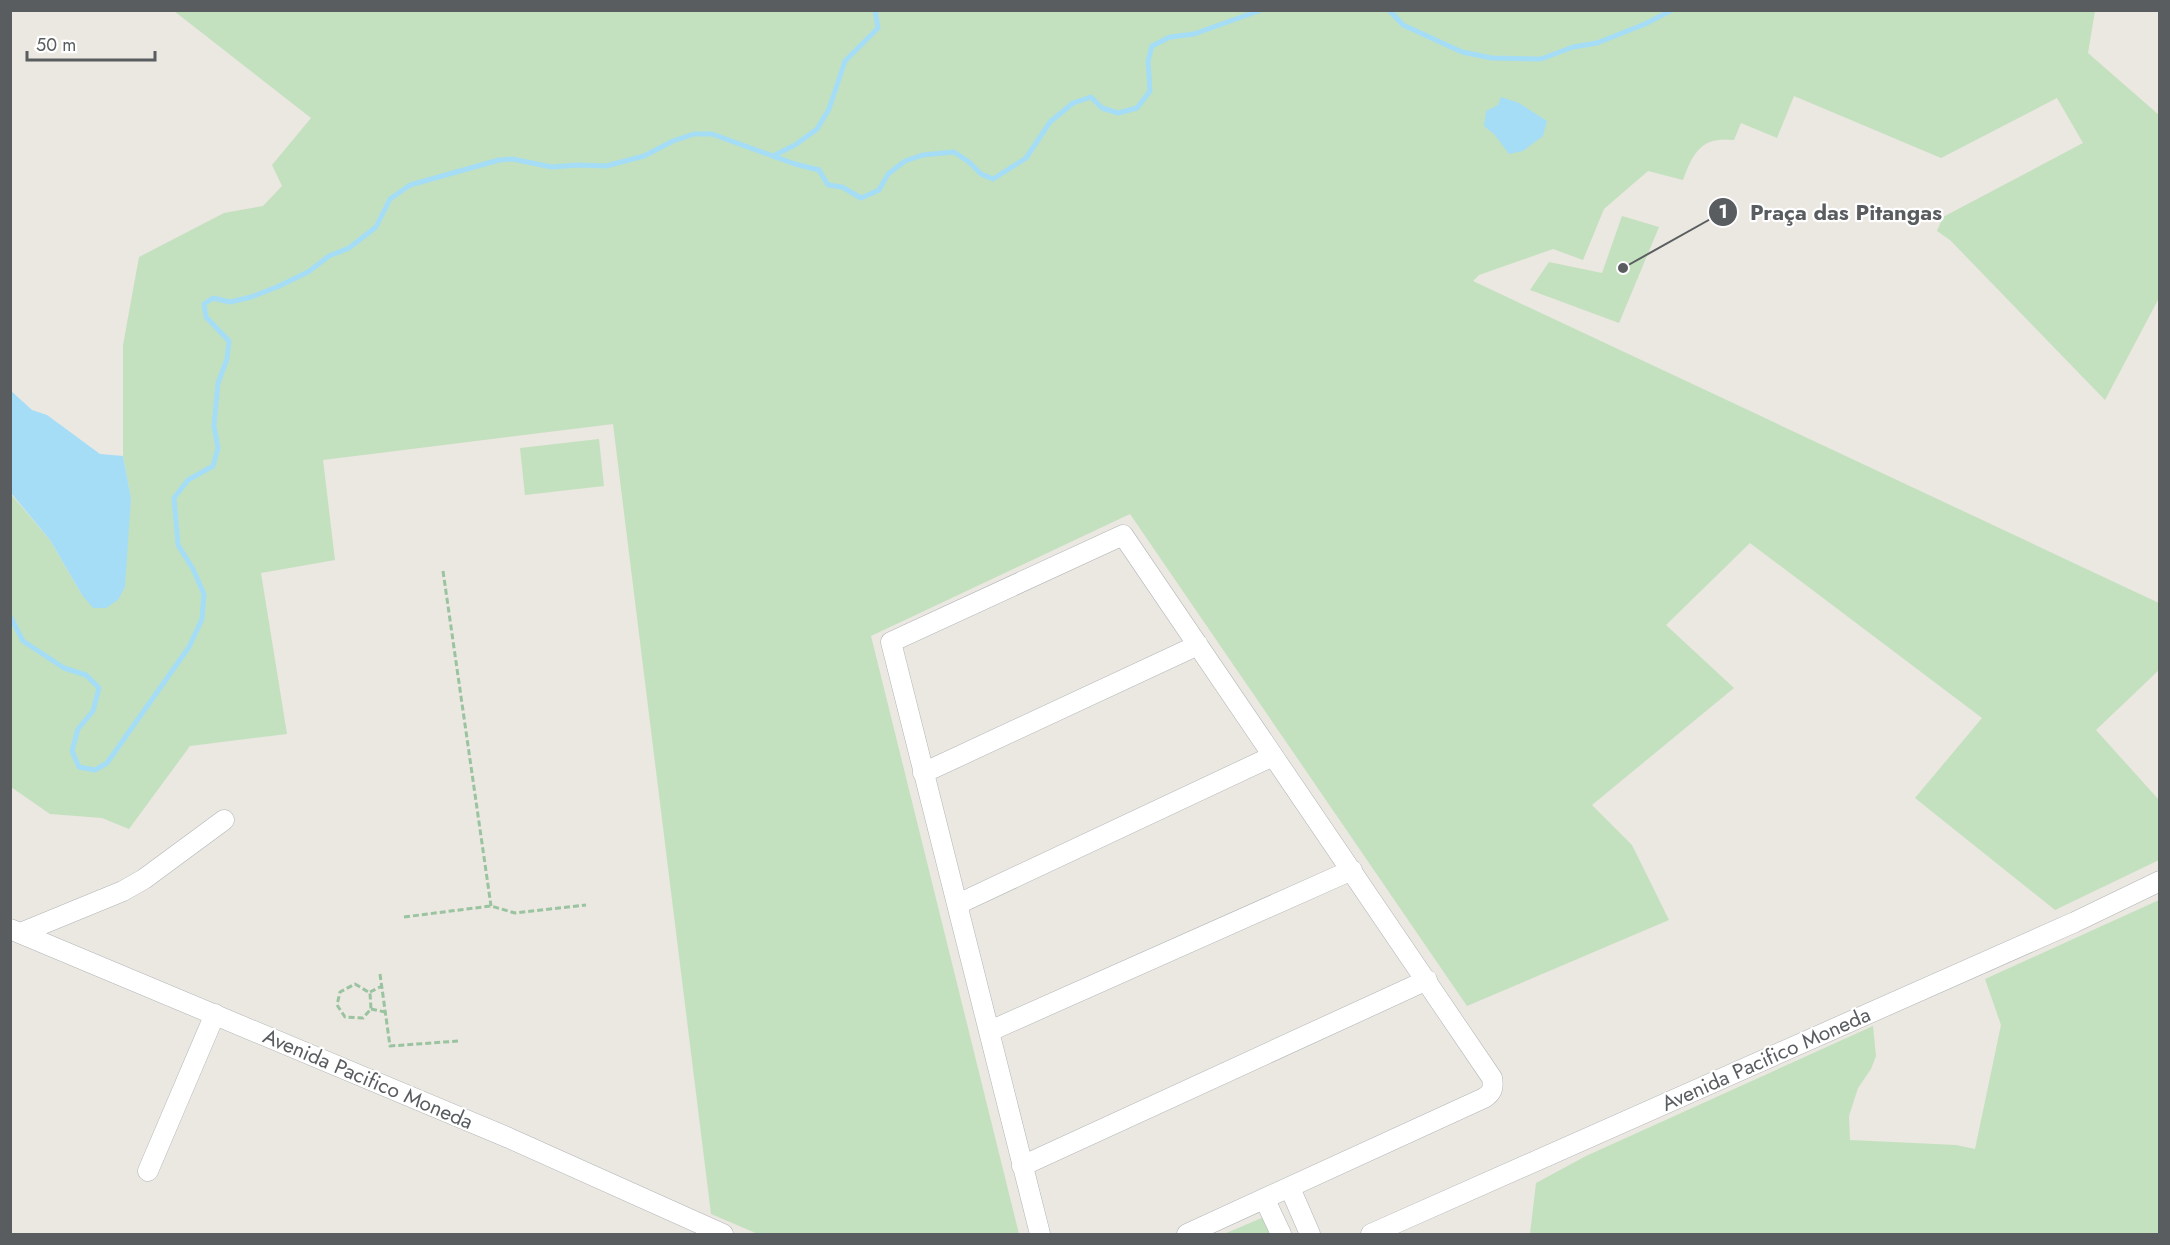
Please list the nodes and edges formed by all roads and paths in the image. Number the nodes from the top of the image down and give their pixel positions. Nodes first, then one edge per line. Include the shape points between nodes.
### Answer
1 (443, 571) dead end
2 (1198, 645) junction
3 (1273, 756) junction
4 (923, 772) junction
5 (224, 820) dead end
6 (1352, 870) junction
7 (2160, 881) edge
8 (958, 904) junction
9 (586, 905) dead end
10 (491, 906) junction
11 (404, 917) dead end
12 (17, 931) edge
13 (380, 974) dead end
14 (1427, 980) junction
15 (382, 986) junction
16 (370, 993) junction
17 (371, 1009) junction
18 (386, 1012) junction
19 (215, 1014) junction
20 (990, 1031) junction
21 (458, 1041) dead end
22 (1022, 1166) junction
23 (148, 1171) dead end
24 (1290, 1188) junction
25 (1265, 1200) junction
26 (723, 1234) edge
27 (1040, 1234) edge
28 (1187, 1234) edge
29 (1281, 1234) edge
30 (1310, 1234) edge
31 (1371, 1234) edge

1 - 10 path
2 - 3 street
2 - 4 street
2 - 4 street via 1123,536 891,642
3 - 6 street
3 - 8 street
4 - 8 street
5 - 12 street via 123,891
6 - 14 street
6 - 20 street
7 - 31 street, Avenida Pacifico Moneda
8 - 20 street
9 - 10 path via 515,914
10 - 11 path
12 - 19 street, Avenida Pacifico Moneda
13 - 15 path
14 - 22 street
14 - 24 street via 1492,1078 1490,1094
15 - 16 path
15 - 18 path
16 - 17 path
16 - 17 path via 354,984 340,992 337,1005 345,1017 363,1018
17 - 18 path
18 - 21 path via 390,1046
19 - 23 street
19 - 26 street, Avenida Pacifico Moneda via 509,1138
20 - 22 street
22 - 27 street
24 - 25 street
24 - 30 street
25 - 28 street
25 - 29 street

